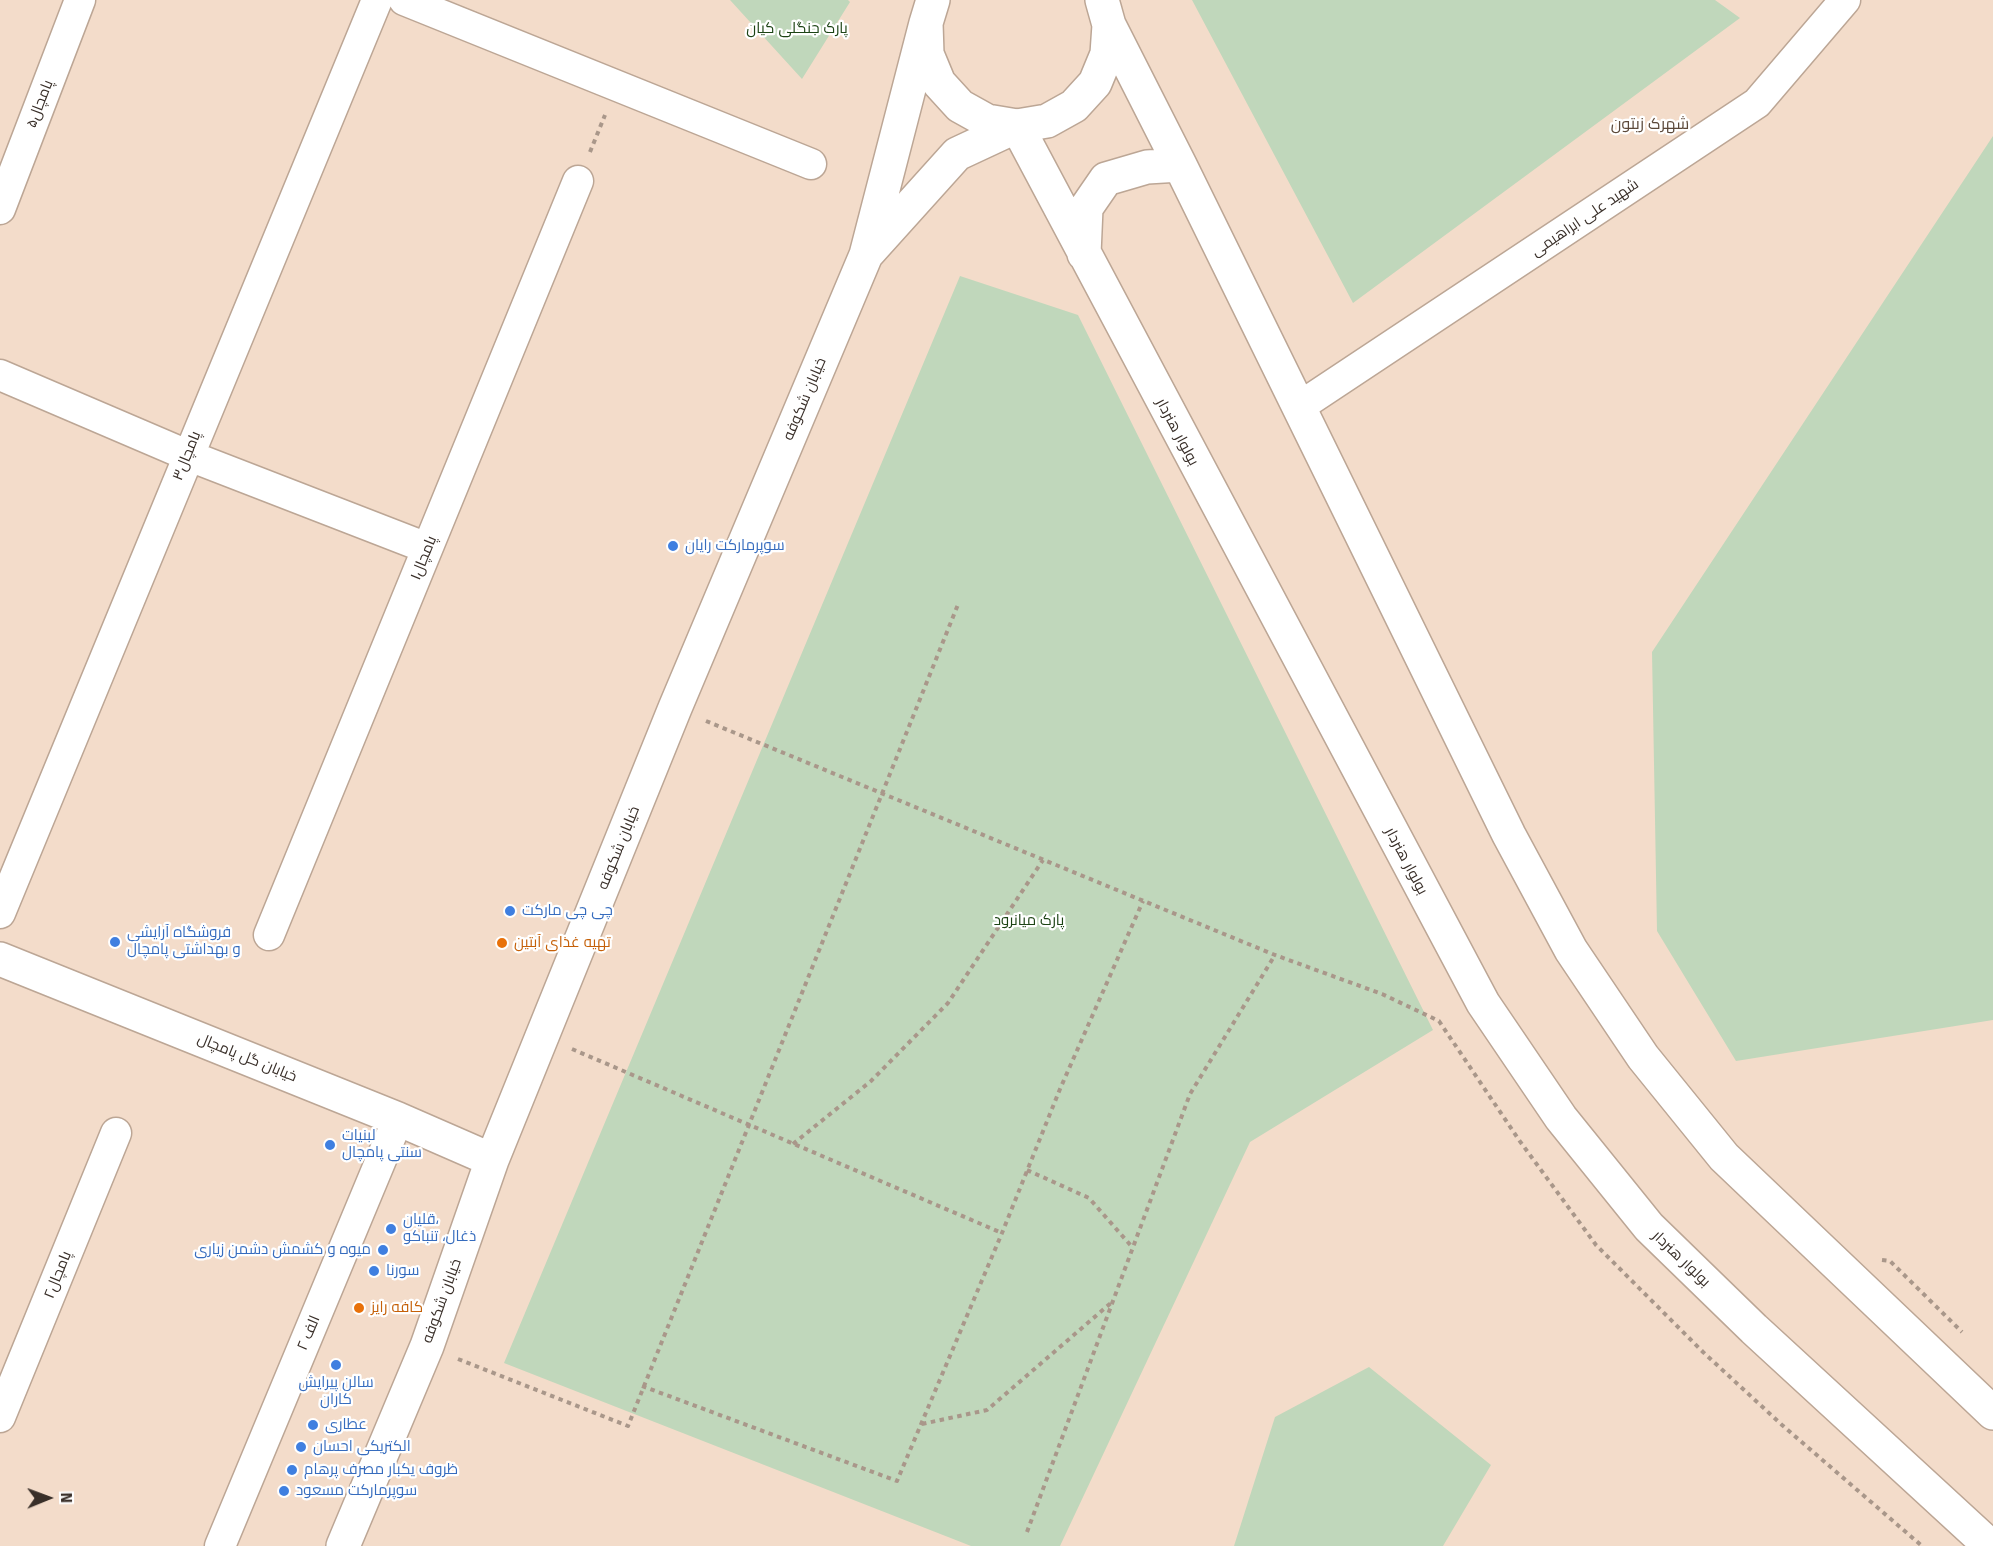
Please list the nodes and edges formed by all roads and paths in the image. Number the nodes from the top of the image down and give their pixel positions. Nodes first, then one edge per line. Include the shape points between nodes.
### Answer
1 (80, 0) edge
2 (377, 0) edge
3 (404, 0) edge
4 (1845, 0) edge
5 (930, 11) edge
6 (1106, 13) edge
7 (617, 86) junction
8 (1017, 126) junction
9 (811, 164) dead end
10 (1180, 165) junction
11 (578, 181) joint
12 (0, 209) edge
13 (866, 255) junction
14 (1084, 257) junction
15 (0, 375) edge
16 (1299, 407) junction
17 (187, 455) junction
18 (428, 548) junction
19 (959, 602) dead end
20 (675, 708) junction
21 (882, 795) junction
22 (1043, 860) junction
23 (1143, 901) junction
24 (0, 913) edge
25 (269, 935) dead end
26 (1275, 955) junction
27 (0, 959) edge
28 (543, 1037) junction
29 (398, 1119) junction
30 (749, 1125) junction
31 (116, 1133) dead end
32 (793, 1144) junction
33 (492, 1160) junction
34 (1027, 1170) junction
35 (1002, 1233) junction
36 (1133, 1248) junction
37 (1113, 1302) junction
38 (427, 1346) junction
39 (642, 1386) junction
40 (1993, 1413) edge
41 (0, 1417) edge
42 (922, 1424) junction
43 (1027, 1532) dead end
44 (220, 1546) edge
45 (343, 1546) edge
46 (1922, 1546) edge
47 (1990, 1546) edge

1 - 12 street, پامچال۵
2 - 17 street, پامچال۳
3 - 7 street
4 - 16 street, شهید علی ابراهیمی via 1757,103
5 - 8 main road via 927,54 939,82 960,106 987,121
5 - 13 main road, خیابان شکوفه
6 - 8 main road via 1107,54 1095,83 1074,106 1047,121
6 - 10 main road
7 - 9 street
7 - 11 path
8 - 13 main road, خیابان شکوفه via 957,154
8 - 14 main road, بولوار هنردار
10 - 14 main road via 1147,167 1106,179 1086,208
10 - 16 main road
11 - 18 street, پامچال۱
13 - 20 main road, خیابان شکوفه
14 - 47 main road, بولوار هنردار via 1483,1003 1561,1118 1649,1227
15 - 17 street
16 - 40 main road via 1509,835 1571,950 1643,1057 1724,1157
17 - 18 street
17 - 24 street, پامچال۳
18 - 25 street, پامچال۱
19 - 21 path
20 - 21 path
20 - 28 main road, خیابان شکوفه
21 - 22 path
21 - 30 path
22 - 23 path
22 - 32 path via 948,1003 871,1081
23 - 26 path
23 - 34 path
26 - 36 path via 1190,1094
26 - 46 path via 1382,994 1439,1021 1596,1245 1782,1425
27 - 29 main road, خیابان گل پامچال
28 - 30 path
28 - 33 main road, خیابان شکوفه
29 - 33 main road, خیابان گل پامچال
29 - 44 street, ۲ الف
30 - 32 path
30 - 39 path
31 - 41 street, پامچال۲
32 - 35 path
33 - 38 main road, خیابان شکوفه
34 - 35 path
34 - 36 path via 1089,1198
35 - 42 path
36 - 37 path
37 - 42 path via 987,1410
37 - 43 path
38 - 39 path via 628,1426
38 - 45 main road, خیابان شکوفه
39 - 42 path via 897,1482

